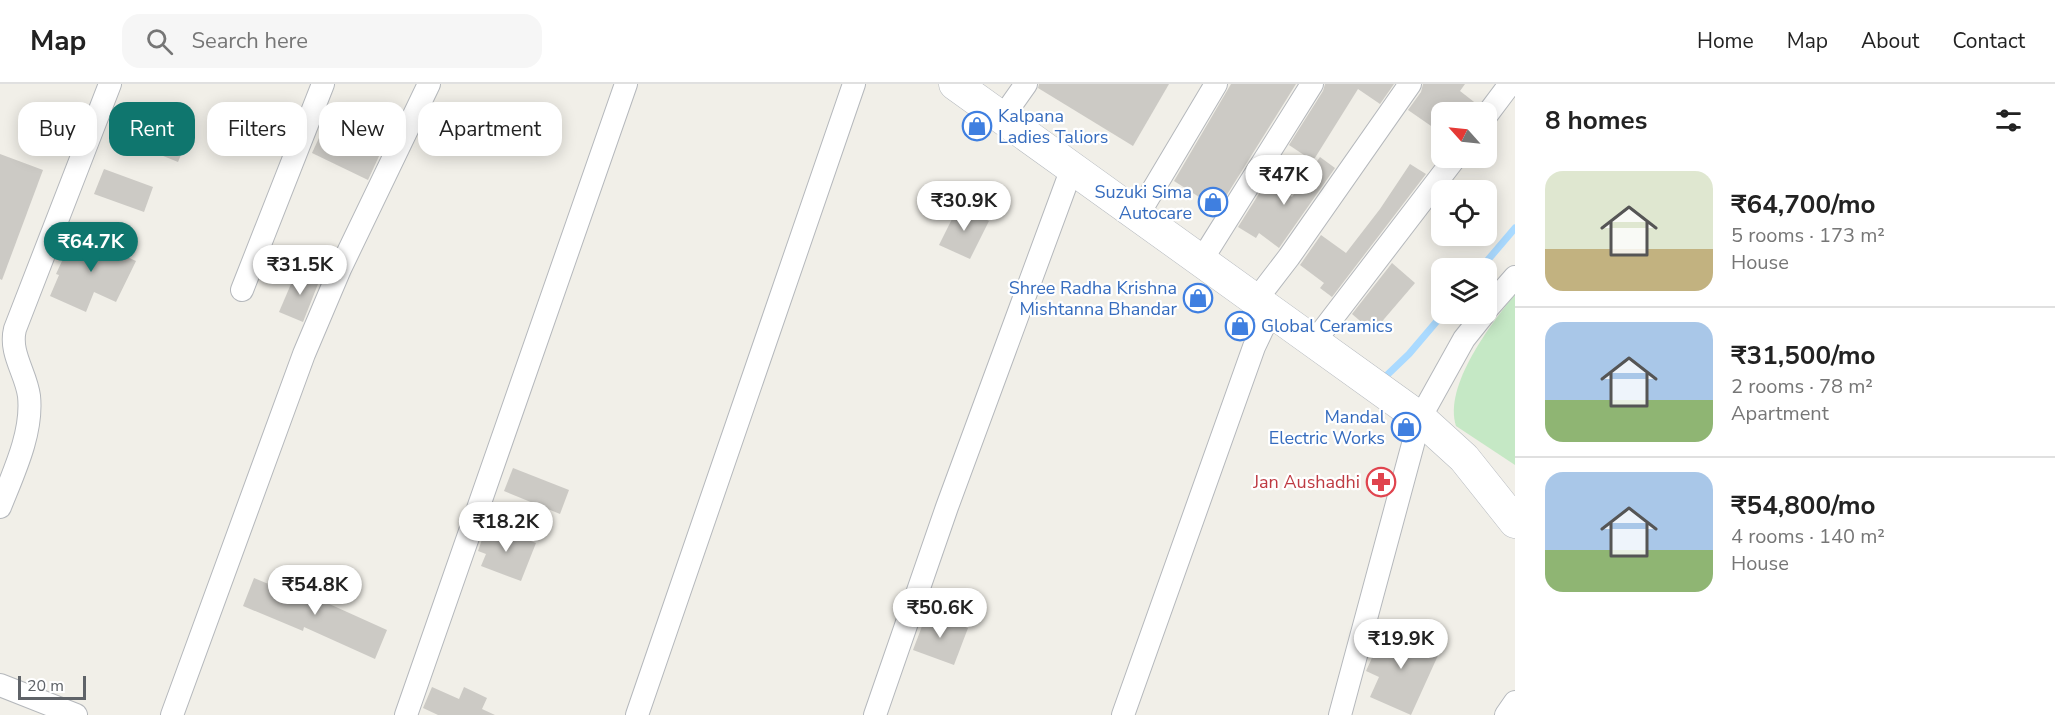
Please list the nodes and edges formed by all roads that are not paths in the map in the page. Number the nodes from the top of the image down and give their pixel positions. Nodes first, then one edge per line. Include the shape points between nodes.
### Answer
1 (110, 84) edge
2 (323, 84) edge
3 (429, 84) edge
4 (626, 84) edge
5 (955, 84) edge
6 (1215, 84) edge
7 (1312, 84) edge
8 (1410, 84) edge
9 (1510, 84) edge
10 (853, 87) edge
11 (1015, 99) edge
12 (1496, 102) edge
13 (1072, 168) junction
14 (1447, 168) edge
15 (1145, 204) junction
16 (1208, 250) junction
17 (1515, 277) edge
18 (242, 290) dead end
19 (1266, 297) junction
20 (1497, 298) edge
21 (1476, 324) edge
22 (1321, 332) junction
23 (1417, 432) junction
24 (0, 507) edge
25 (1515, 522) edge
26 (0, 685) edge
27 (1515, 702) edge
28 (76, 715) edge
29 (172, 715) edge
30 (406, 715) edge
31 (637, 715) edge
32 (875, 715) edge
33 (1123, 715) edge
34 (1340, 715) edge
35 (1506, 715) edge

1 - 24 street via 15,329 14,349 26,383 30,411
2 - 18 street
3 - 29 street via 340,269 304,354
4 - 30 street
5 - 11 main road
6 - 15 street
7 - 16 street
8 - 19 street
9 - 12 street
10 - 31 street
11 - 13 main road
13 - 15 main road
13 - 32 street via 946,507
14 - 22 street
15 - 16 main road
16 - 19 main road
17 - 20 street
19 - 22 main road
19 - 33 street via 1254,347
21 - 23 street via 1464,339
22 - 23 main road via 1344,363 1385,393
23 - 25 main road via 1464,458
23 - 34 street
26 - 28 street
27 - 35 street

